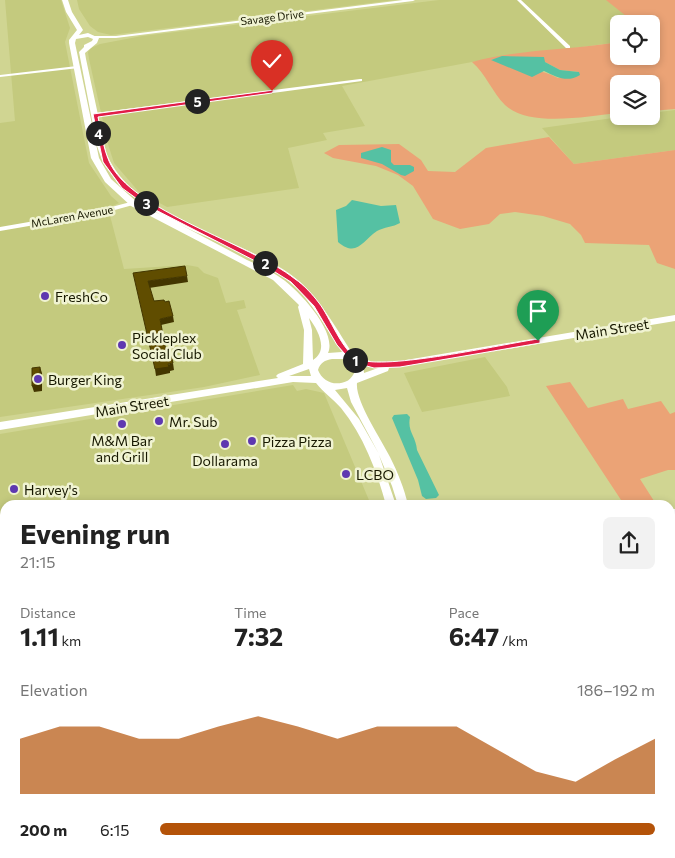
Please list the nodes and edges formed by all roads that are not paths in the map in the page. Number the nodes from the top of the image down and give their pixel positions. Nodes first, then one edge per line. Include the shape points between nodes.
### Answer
1 (65, 0) edge
2 (72, 0) edge
3 (413, 0) edge
4 (519, 0) edge
5 (132, 35) junction
6 (76, 37) junction
7 (93, 39) junction
8 (72, 44) junction
9 (568, 47) dead end
10 (77, 67) junction
11 (0, 76) edge
12 (360, 80) dead end
13 (95, 115) junction
14 (142, 200) junction
15 (134, 204) junction
16 (0, 229) edge
17 (298, 298) junction
18 (675, 318) edge
19 (353, 359) junction
20 (319, 360) junction
21 (400, 364) junction
22 (308, 366) junction
23 (354, 381) junction
24 (320, 382) junction
25 (263, 383) junction
26 (0, 426) edge
27 (388, 500) edge
28 (401, 500) edge

1 - 6 main road via 80,30
2 - 7 main road
3 - 5 street, Savage Drive
4 - 9 street
5 - 7 street, Savage Drive
5 - 7 street, Savage Drive
6 - 7 main road
6 - 8 main road
7 - 8 main road via 81,46
7 - 13 main road via 82,52
8 - 10 main road
10 - 11 street
10 - 15 main road via 95,158 108,180
12 - 13 street
13 - 14 main road via 106,162 124,186
14 - 15 street, McLaren Avenue
14 - 19 main road via 269,265 293,281 317,305
15 - 16 street, McLaren Avenue
15 - 17 main road via 276,278
17 - 20 main road via 325,341
17 - 22 main road via 308,330
18 - 21 main road, Main Street
19 - 20 main road via 336,355
19 - 21 main road, Main Street via 374,365
19 - 23 main road via 360,368
20 - 22 main road, Main Street
20 - 24 main road via 313,370
21 - 23 main road, Main Street
22 - 25 main road, Main Street
23 - 24 main road via 340,386
23 - 28 main road via 354,401 385,457
24 - 25 main road, Main Street via 300,378
24 - 27 main road via 336,394 354,418 374,459
25 - 26 main road, Main Street

